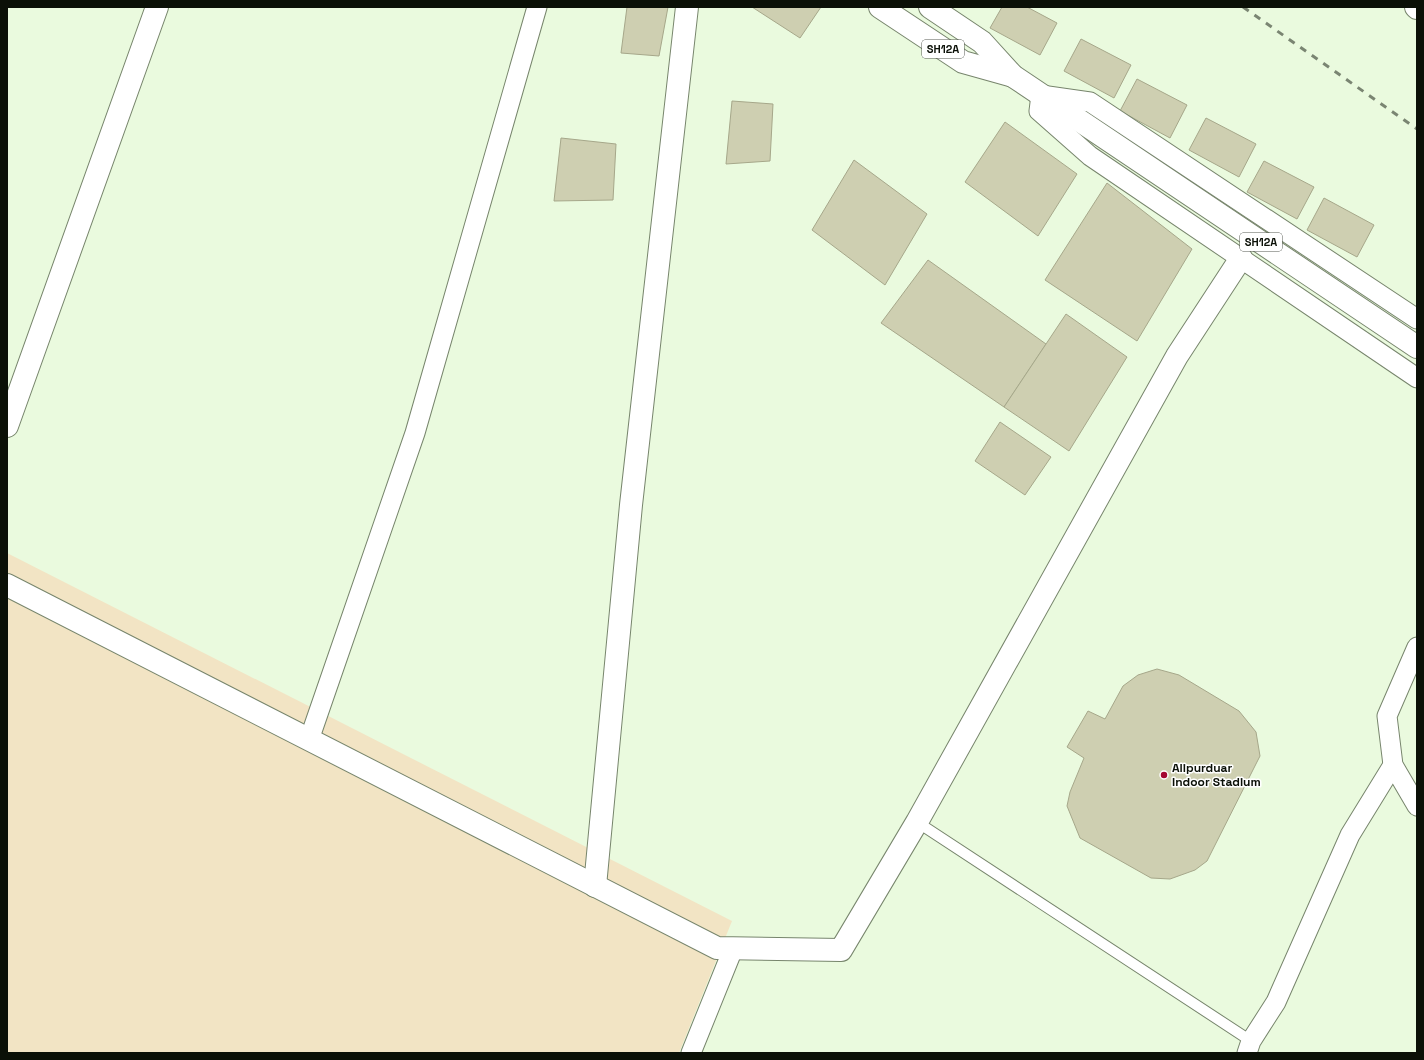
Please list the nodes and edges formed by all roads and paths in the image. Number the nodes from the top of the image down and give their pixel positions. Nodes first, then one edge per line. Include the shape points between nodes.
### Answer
1 (157, 7) edge
2 (537, 7) edge
3 (687, 7) edge
4 (880, 7) edge
5 (930, 7) edge
6 (1013, 76) junction
7 (1041, 95) junction
8 (1240, 258) junction
9 (1417, 319) edge
10 (1417, 347) edge
11 (1417, 378) edge
12 (7, 426) edge
13 (7, 585) edge
14 (1417, 647) edge
15 (309, 740) junction
16 (1393, 765) junction
17 (1417, 806) edge
18 (916, 822) junction
19 (595, 886) junction
20 (733, 949) junction
21 (1249, 1047) edge
22 (691, 1053) edge

1 - 12 main road
2 - 15 street via 415,433
3 - 19 main road via 631,505
4 - 6 main road, SH12A via 963,62
5 - 6 main road, SH12A via 982,42
6 - 7 main road, SH12A
7 - 8 street via 1039,111 1090,156
7 - 9 street via 1090,102
7 - 10 main road, SH12A
8 - 11 street
8 - 18 main road via 1177,356
13 - 15 main road
14 - 16 street via 1388,716
15 - 19 main road
16 - 17 street
16 - 21 street via 1350,835 1276,1002
18 - 20 main road via 841,950
18 - 21 lane
19 - 20 main road via 717,948
20 - 22 street

